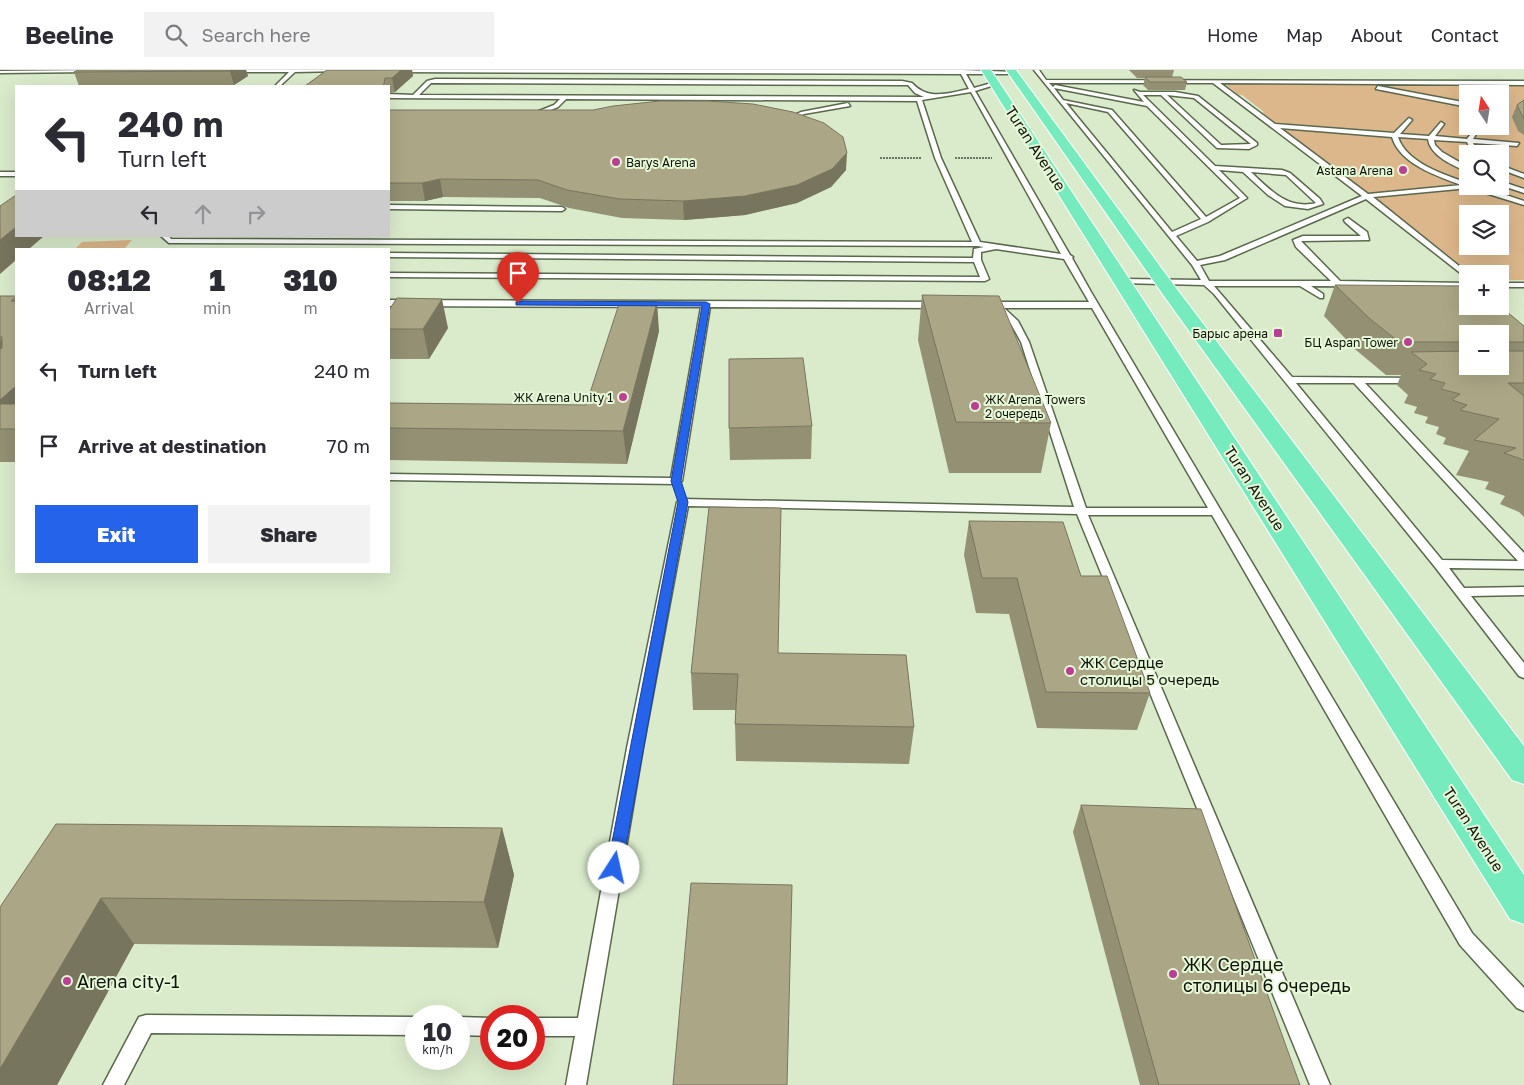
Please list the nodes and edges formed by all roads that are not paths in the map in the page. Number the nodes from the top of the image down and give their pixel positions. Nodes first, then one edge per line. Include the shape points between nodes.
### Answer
1 (72, 70) edge
2 (1036, 70) edge
3 (99, 71) edge
4 (220, 71) edge
5 (294, 71) junction
6 (348, 71) edge
7 (385, 71) edge
8 (552, 71) edge
9 (732, 71) edge
10 (0, 72) edge
11 (704, 72) junction
12 (986, 75) edge
13 (709, 82) junction
14 (1128, 82) junction
15 (1215, 82) junction
16 (1346, 82) junction
17 (1524, 83) edge
18 (1047, 84) junction
19 (278, 85) edge
20 (423, 89) junction
21 (433, 89) dead end
22 (906, 92) dead end
23 (1139, 94) junction
24 (1163, 94) junction
25 (390, 96) edge
26 (415, 96) junction
27 (565, 97) junction
28 (929, 97) junction
29 (920, 101) junction
30 (1062, 101) junction
31 (1459, 103) edge
32 (1149, 105) junction
33 (526, 117) edge
34 (1409, 120) dead end
35 (784, 121) edge
36 (1441, 124) dead end
37 (1273, 126) junction
38 (1473, 135) edge
39 (1395, 136) junction
40 (1431, 139) junction
41 (1469, 141) junction
42 (1517, 144) dead end
43 (1471, 145) edge
44 (1193, 147) junction
45 (1202, 147) dead end
46 (1211, 147) dead end
47 (1219, 147) junction
48 (1459, 165) edge
49 (1215, 168) junction
50 (1246, 170) junction
51 (1509, 170) edge
52 (0, 174) edge
53 (15, 174) edge
54 (1524, 176) edge
55 (1524, 181) edge
56 (1459, 182) edge
57 (1509, 182) edge
58 (1509, 185) edge
59 (1459, 187) edge
60 (1524, 190) edge
61 (1498, 195) edge
62 (1367, 196) junction
63 (1524, 203) edge
64 (390, 207) edge
65 (562, 209) edge
66 (1205, 220) junction
67 (1348, 220) dead end
68 (1171, 235) junction
69 (167, 238) edge
70 (651, 243) junction
71 (977, 244) junction
72 (995, 247) junction
73 (390, 255) edge
74 (1069, 257) junction
75 (977, 260) junction
76 (1195, 264) junction
77 (644, 266) junction
78 (1459, 270) edge
79 (390, 275) edge
80 (1122, 281) junction
81 (1163, 282) junction
82 (1338, 282) junction
83 (1206, 283) junction
84 (1303, 284) junction
85 (1459, 285) edge
86 (1509, 285) edge
87 (1524, 285) edge
88 (1320, 296) dead end
89 (390, 303) edge
90 (406, 303) junction
91 (706, 304) junction
92 (948, 305) edge
93 (1095, 306) junction
94 (400, 311) edge
95 (1290, 380) junction
96 (1357, 380) junction
97 (1426, 380) edge
98 (390, 477) edge
99 (676, 481) junction
100 (683, 502) junction
101 (1082, 511) junction
102 (1216, 512) junction
103 (1524, 560) edge
104 (1439, 564) junction
105 (1524, 565) edge
106 (1461, 592) junction
107 (1524, 592) edge
108 (1524, 673) edge
109 (1524, 771) edge
110 (1524, 907) edge
111 (1524, 1002) edge
112 (405, 1026) edge
113 (545, 1027) edge
114 (585, 1027) junction
115 (113, 1085) edge
116 (576, 1085) edge
117 (1320, 1085) edge

1 - 3 lane
1 - 10 lane
2 - 18 lane
4 - 5 lane
5 - 6 lane
5 - 19 lane
7 - 8 lane
8 - 11 lane
9 - 11 lane
9 - 12 lane
11 - 13 lane via 703,80
12 - 28 lane
12 - 74 lane
12 - 80 main road, Turan Avenue
12 - 81 main road, Turan Avenue
13 - 20 lane via 435,81
13 - 28 lane via 902,83 910,84 917,92
14 - 15 lane
14 - 18 lane
14 - 23 lane
15 - 16 lane
15 - 37 lane
16 - 17 lane
16 - 31 lane
18 - 30 lane
18 - 32 lane
20 - 21 lane
20 - 26 lane
22 - 28 lane
23 - 24 lane
23 - 32 lane
24 - 47 lane
24 - 47 lane via 1196,97 1255,144
25 - 26 lane
26 - 27 lane
27 - 29 lane
27 - 33 lane via 556,106
28 - 29 lane
29 - 35 lane via 842,105 803,113
29 - 71 lane via 938,158
30 - 66 lane via 1110,111
30 - 68 lane
32 - 44 lane
34 - 39 lane
36 - 40 lane
37 - 39 lane
37 - 62 lane
38 - 41 lane
39 - 40 lane
39 - 56 lane via 1396,144 1407,155
40 - 41 lane
40 - 48 lane via 1432,146 1442,156
41 - 42 lane
41 - 43 lane
44 - 45 lane
44 - 49 lane
46 - 47 lane
49 - 50 lane
49 - 66 lane via 1244,198
50 - 50 lane via 1288,174 1320,204 1310,207 1284,204
51 - 54 lane
52 - 53 lane
55 - 57 lane
58 - 60 lane
59 - 62 lane
61 - 63 lane
62 - 76 lane via 1222,258
62 - 78 lane
64 - 65 lane
66 - 68 lane
67 - 82 lane via 1366,238 1322,235 1298,240 1299,245
68 - 76 lane
69 - 70 lane
70 - 71 lane
70 - 77 lane
71 - 72 lane
72 - 74 lane
72 - 75 lane via 977,251
73 - 77 lane
74 - 93 lane
75 - 77 lane
75 - 77 lane via 985,279
76 - 83 lane
77 - 79 lane
80 - 81 lane
80 - 110 main road, Turan Avenue
81 - 83 lane
81 - 109 main road, Turan Avenue
82 - 84 lane
82 - 85 lane
83 - 84 lane
83 - 95 lane
84 - 88 lane
86 - 87 lane
89 - 90 lane
90 - 91 lane
90 - 94 lane
91 - 92 lane
91 - 99 lane
93 - 101 lane via 991,305 1015,323 1025,342
93 - 102 lane
95 - 96 lane
95 - 104 lane
96 - 97 lane
96 - 103 lane
98 - 99 lane
99 - 100 lane
100 - 101 lane
100 - 114 lane
101 - 102 lane
101 - 117 lane
102 - 111 lane via 1466,939
104 - 105 lane
104 - 106 lane
106 - 107 lane
106 - 108 lane
112 - 115 lane via 146,1024
113 - 114 lane
114 - 116 lane

